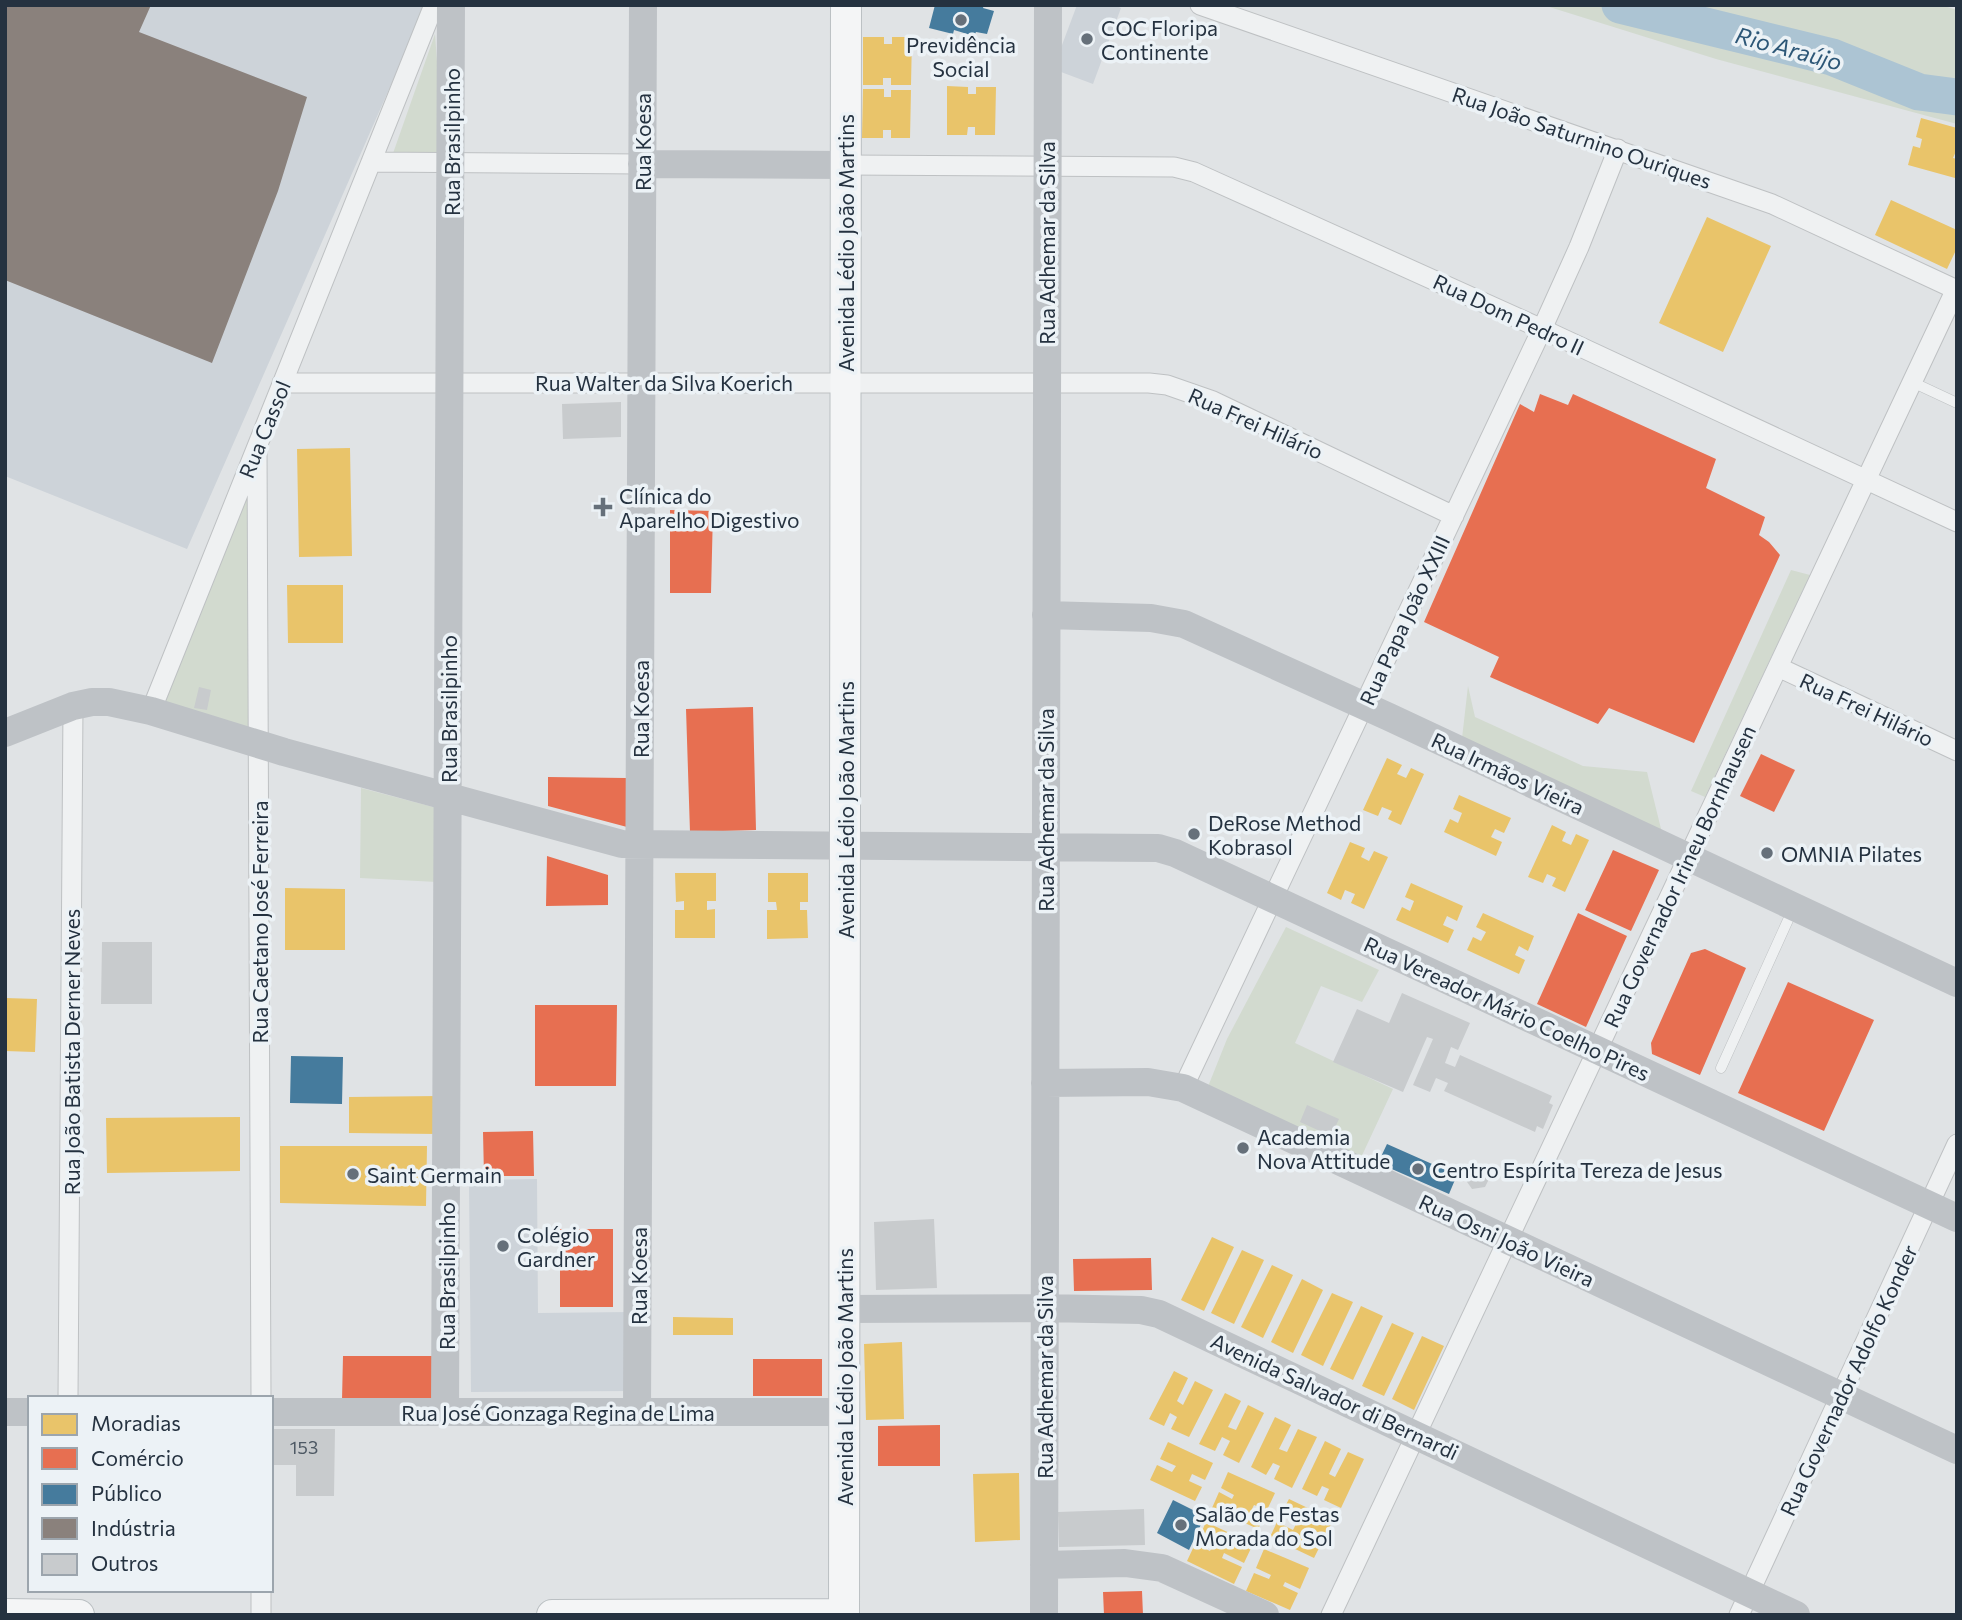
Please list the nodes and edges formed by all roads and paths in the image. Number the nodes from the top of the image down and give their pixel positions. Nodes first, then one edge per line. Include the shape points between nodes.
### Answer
1 (433, 5) edge
2 (451, 5) edge
3 (643, 5) edge
4 (846, 5) edge
5 (1060, 5) edge
6 (1200, 5) edge
7 (1048, 18) edge
8 (1618, 149) junction
9 (371, 162) junction
10 (451, 163) junction
11 (642, 164) junction
12 (845, 164) junction
13 (1046, 166) junction
14 (1956, 290) edge
15 (1542, 329) junction
16 (1046, 381) junction
17 (845, 382) junction
18 (1912, 382) junction
19 (282, 383) junction
20 (450, 383) junction
21 (641, 383) junction
22 (1957, 403) edge
23 (257, 447) junction
24 (1866, 480) junction
25 (1454, 516) junction
26 (1957, 522) edge
27 (1046, 615) junction
28 (1778, 667) junction
29 (73, 706) junction
30 (1364, 706) junction
31 (152, 711) junction
32 (5, 733) edge
33 (258, 744) junction
34 (1957, 751) edge
35 (448, 797) junction
36 (639, 845) junction
37 (845, 845) junction
38 (1045, 845) junction
39 (1688, 858) junction
40 (1273, 899) junction
41 (1794, 907) junction
42 (1957, 983) edge
43 (1597, 1050) junction
44 (1721, 1068) dead end
45 (1045, 1083) junction
46 (1183, 1088) junction
47 (1957, 1144) edge
48 (1929, 1205) junction
49 (1957, 1218) edge
50 (1508, 1240) junction
51 (1045, 1308) junction
52 (844, 1309) junction
53 (1840, 1395) junction
54 (68, 1396) edge
55 (261, 1396) edge
56 (5, 1412) edge
57 (28, 1412) edge
58 (273, 1412) edge
59 (445, 1412) junction
60 (637, 1412) junction
61 (844, 1412) junction
62 (1416, 1434) junction
63 (1957, 1450) edge
64 (1044, 1565) junction
65 (261, 1592) edge
66 (1744, 1604) edge
67 (5, 1614) edge
68 (844, 1614) edge
69 (79, 1615) edge
70 (261, 1615) edge
71 (552, 1615) edge
72 (1044, 1615) edge
73 (1265, 1615) edge
74 (1331, 1615) edge
75 (1796, 1615) edge

1 - 9 street, Rua Cassol
2 - 10 street, Rua Brasilpinho
3 - 11 street, Rua Koesa
4 - 12 main road, Avenida Lédio João Martins
5 - 7 street
6 - 8 street, Rua João Saturnino Ouriques
7 - 13 street, Rua Adhemar da Silva
8 - 14 street, Rua João Saturnino Ouriques via 1772,204
8 - 15 street, Rua Papa João XXIII
9 - 10 street
9 - 19 street, Rua Cassol
10 - 11 street
10 - 20 street, Rua Brasilpinho
11 - 12 street
11 - 21 street, Rua Koesa
12 - 13 street, Rua Dom Pedro II
12 - 17 main road, Avenida Lédio João Martins
13 - 15 street, Rua Dom Pedro II via 1174,167 1194,172
13 - 16 street, Rua Adhemar da Silva
14 - 18 street, Rua Governador Irineu Bornhausen
15 - 24 street, Rua Dom Pedro II
15 - 25 street, Rua Papa João XXIII
16 - 17 street, Rua Walter da Silva Koerich
16 - 25 street, Rua Frei Hilário via 1149,383 1189,391
16 - 27 street, Rua Adhemar da Silva
17 - 21 street, Rua Walter da Silva Koerich
17 - 37 main road, Avenida Lédio João Martins
18 - 22 lane
18 - 24 street, Rua Governador Irineu Bornhausen
19 - 20 street, Rua Walter da Silva Koerich
19 - 23 street, Rua Cassol
20 - 21 street, Rua Walter da Silva Koerich
20 - 35 street, Rua Brasilpinho
21 - 36 street, Rua Koesa
23 - 31 street, Rua Cassol
23 - 33 street, Rua Caetano José Ferreira
24 - 26 street, Rua Dom Pedro II
24 - 28 street, Rua Governador Irineu Bornhausen
25 - 30 street, Rua Papa João XXIII
27 - 30 street, Rua Irmãos Vieira via 1151,618 1184,624
27 - 38 street, Rua Adhemar da Silva
28 - 34 street, Rua Frei Hilário
28 - 39 street, Rua Governador Irineu Bornhausen
29 - 31 street via 109,702
29 - 32 street
29 - 54 street, Rua João Batista Derner Neves
30 - 39 street, Rua Irmãos Vieira
30 - 40 street, Rua Papa João XXIII
31 - 33 street, Rua Vereador Mário Coelho Pires
33 - 35 street, Rua Vereador Mário Coelho Pires
33 - 55 street, Rua Caetano José Ferreira
35 - 36 street, Rua Vereador Mário Coelho Pires via 611,843
35 - 59 street, Rua Brasilpinho
36 - 37 street, Rua Vereador Mário Coelho Pires
36 - 60 street, Rua Koesa
37 - 38 street, Rua Vereador Mário Coelho Pires
37 - 52 main road, Avenida Lédio João Martins
38 - 40 street, Rua Vereador Mário Coelho Pires via 1158,848
38 - 45 street, Rua Adhemar da Silva
39 - 41 street, Rua Irmãos Vieira
39 - 43 street, Rua Governador Irineu Bornhausen
40 - 43 street, Rua Vereador Mário Coelho Pires
40 - 46 street, Rua Papa João XXIII
41 - 42 street, Rua Irmãos Vieira
41 - 44 lane
43 - 48 street, Rua Vereador Mário Coelho Pires
43 - 50 street, Rua Governador Irineu Bornhausen
45 - 46 street, Rua Osni João Vieira via 1147,1082
45 - 51 street, Rua Adhemar da Silva
46 - 50 street, Rua Osni João Vieira
47 - 48 street, Rua Governador Adolfo Konder
48 - 49 street, Rua Vereador Mário Coelho Pires
48 - 53 street, Rua Governador Adolfo Konder
50 - 53 street, Rua Osni João Vieira
50 - 62 street, Rua Governador Irineu Bornhausen
51 - 52 street, Avenida Salvador di Bernardi
51 - 62 street, Avenida Salvador di Bernardi via 1159,1314
51 - 64 street, Rua Adhemar da Silva
52 - 61 main road, Avenida Lédio João Martins
53 - 63 street, Rua Osni João Vieira
53 - 66 street, Rua Governador Adolfo Konder
56 - 57 street
58 - 59 street, Rua José Gonzaga Regina de Lima
59 - 60 street, Rua José Gonzaga Regina de Lima
60 - 61 street, Rua José Gonzaga Regina de Lima
61 - 68 main road, Avenida Lédio João Martins
62 - 66 street, Avenida Salvador di Bernardi
62 - 74 street, Rua Governador Irineu Bornhausen
64 - 72 street, Rua Adhemar da Silva
64 - 73 street via 1125,1563 1162,1568
65 - 70 street
66 - 75 street, Avenida Salvador di Bernardi
67 - 69 main road
68 - 71 main road

